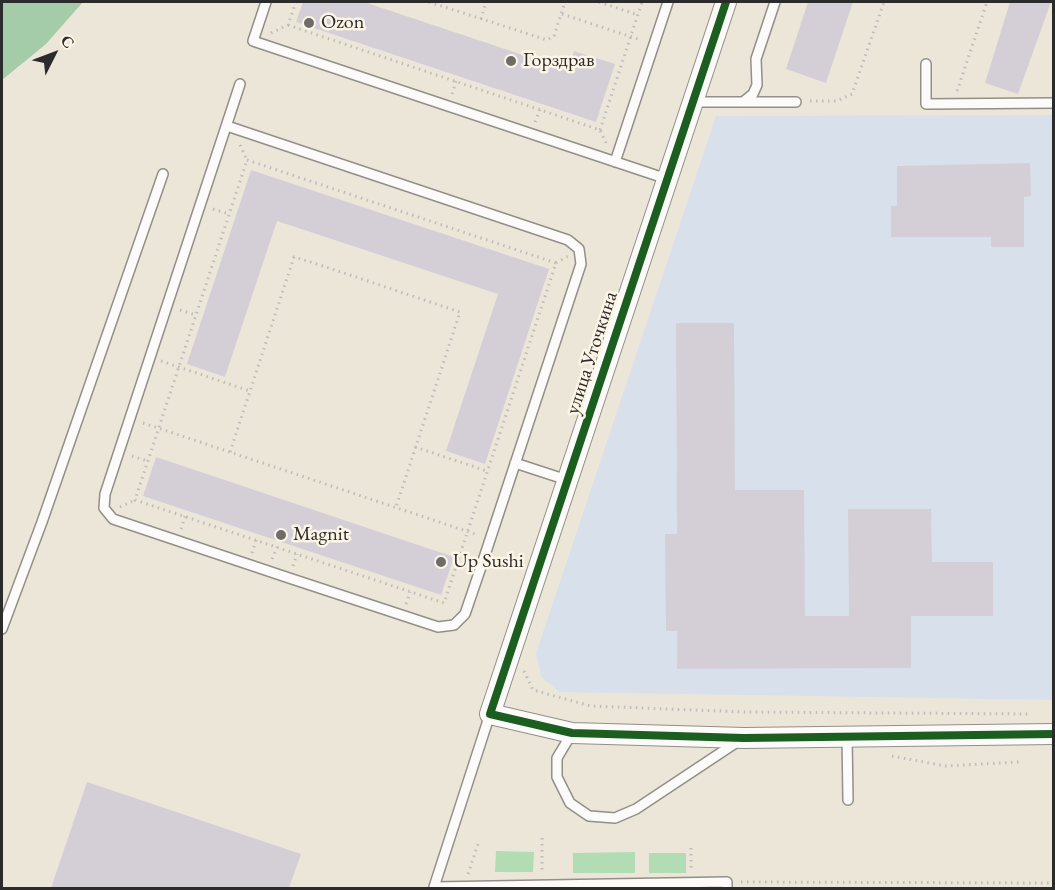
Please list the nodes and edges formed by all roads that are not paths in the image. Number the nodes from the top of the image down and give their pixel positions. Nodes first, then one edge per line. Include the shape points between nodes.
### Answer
1 (266, 2) edge
2 (668, 2) edge
3 (726, 2) edge
4 (775, 2) edge
5 (926, 64) dead end
6 (240, 84) dead end
7 (693, 102) junction
8 (743, 102) junction
9 (796, 102) road end
10 (1053, 103) edge
11 (227, 126) junction
12 (615, 162) junction
13 (164, 174) dead end
14 (667, 179) junction
15 (515, 463) junction
16 (567, 480) junction
17 (2, 629) edge
18 (490, 714) junction
19 (572, 733) junction
20 (1053, 734) edge
21 (848, 736) junction
22 (744, 738) junction
23 (848, 800) dead end
24 (727, 885) edge
25 (434, 887) edge

1 - 12 lane via 253,41
2 - 12 lane
3 - 7 street, улица Уточкина
4 - 8 lane via 756,59 757,85
5 - 10 lane via 926,104
6 - 11 lane
7 - 8 lane
7 - 14 street, улица Уточкина
8 - 9 lane
11 - 15 lane via 576,245 581,264
11 - 15 lane via 103,501 113,519 438,627 454,625 465,614
12 - 14 lane
13 - 17 lane
14 - 16 street, улица Уточкина
15 - 16 lane
16 - 18 street, улица Уточкина
18 - 19 street
18 - 25 lane, улица Уточкина
19 - 22 street
19 - 22 lane via 557,758 557,777 570,803 589,816 615,818 636,810
20 - 21 street
21 - 22 street
21 - 23 lane
24 - 25 lane

